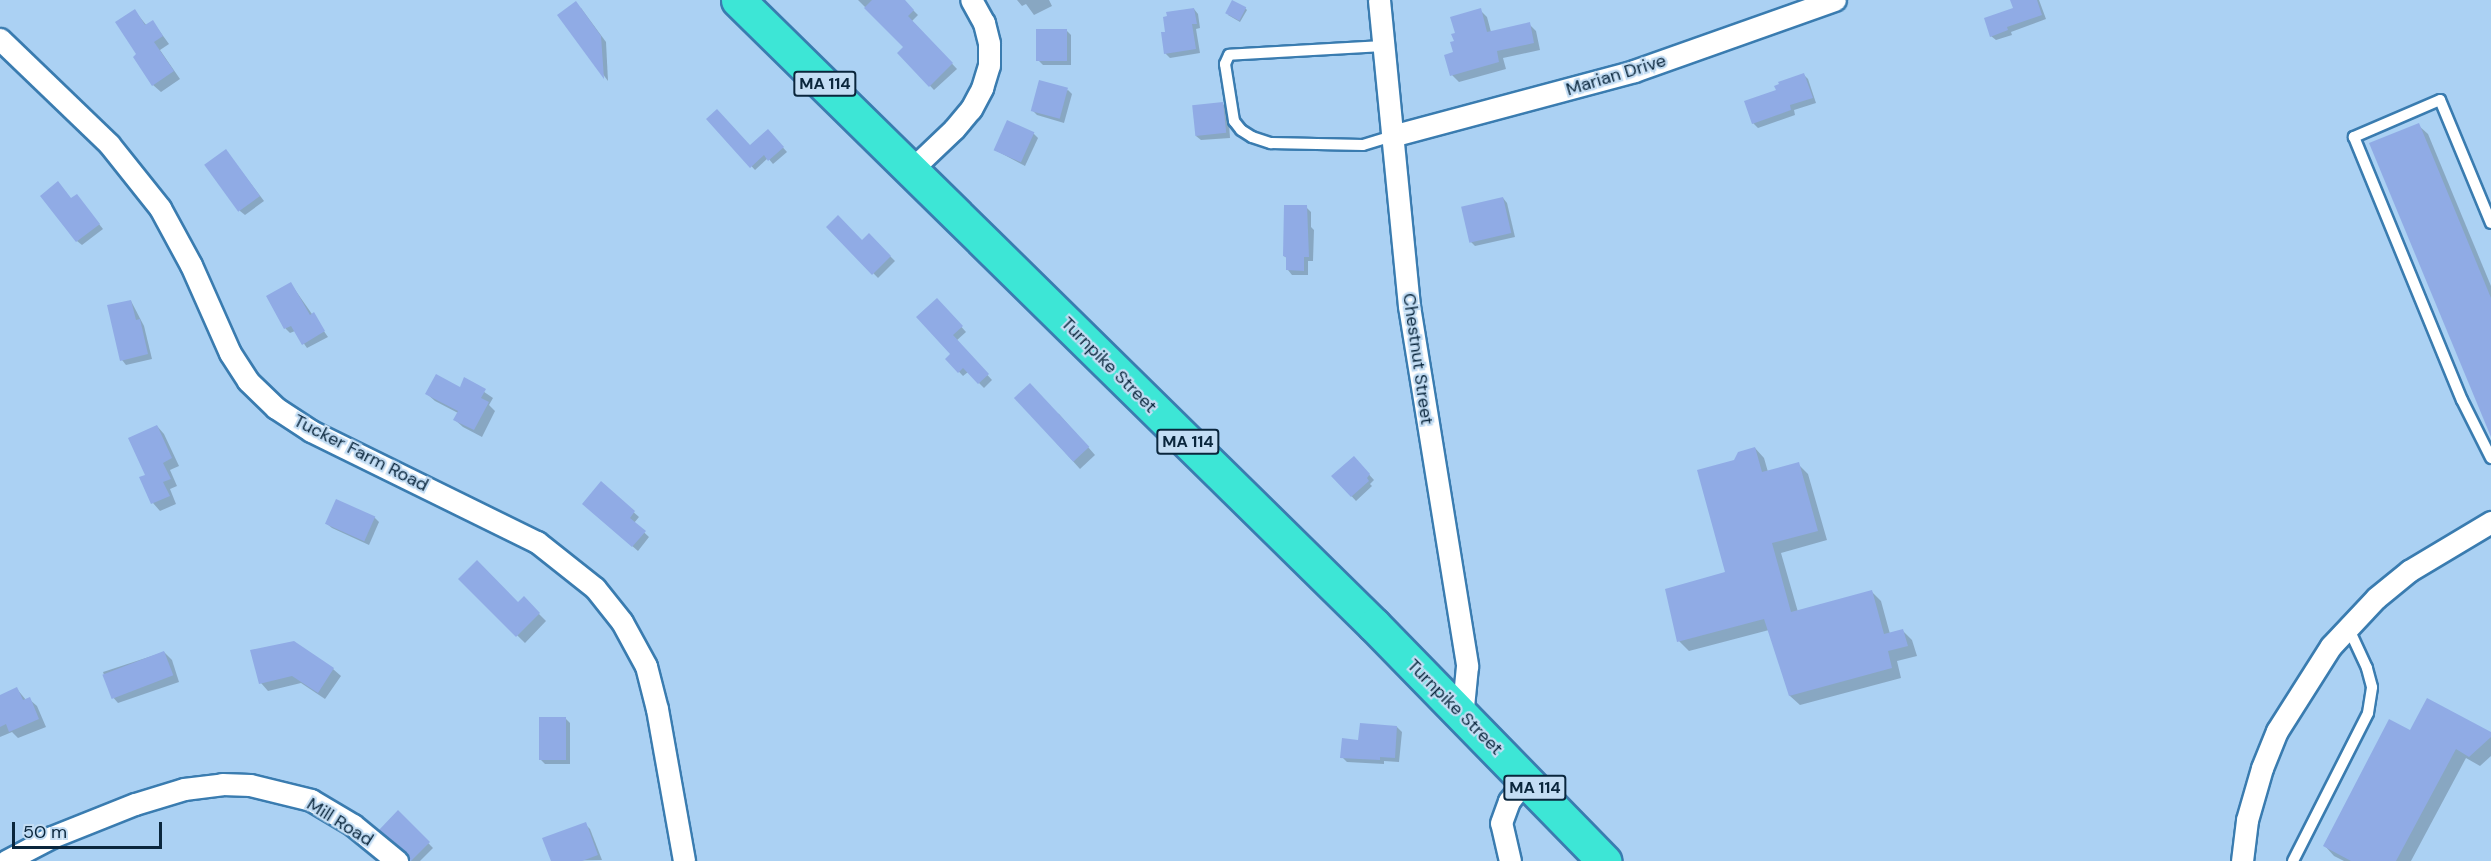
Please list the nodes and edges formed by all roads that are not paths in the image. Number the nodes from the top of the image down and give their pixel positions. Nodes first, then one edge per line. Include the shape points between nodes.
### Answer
1 (738, 0) edge
2 (971, 0) edge
3 (1379, 0) edge
4 (1835, 0) edge
5 (0, 39) edge
6 (1383, 46) junction
7 (1392, 136) junction
8 (912, 169) junction
9 (2491, 224) edge
10 (2491, 458) edge
11 (2491, 522) edge
12 (2348, 627) junction
13 (1462, 717) junction
14 (1526, 779) junction
15 (6, 861) edge
16 (397, 861) edge
17 (684, 861) edge
18 (1509, 861) edge
19 (1604, 861) edge
20 (2242, 861) edge
21 (2293, 861) edge

1 - 8 highway, Turnpike Street / MA 114
2 - 8 street via 984,23 989,43 982,88 954,129
3 - 6 street, Chestnut Street
4 - 7 street, Marian Drive via 1635,71
5 - 17 street, Tucker Farm Road via 109,144 160,208 191,265 230,353 248,381 276,408 311,431 537,542 595,588 622,622 646,666
6 - 7 street, Chestnut Street
6 - 7 lane via 1229,55 1224,64 1234,121 1252,137 1271,143 1363,145
7 - 13 street, Chestnut Street via 1409,306 1467,666
8 - 13 highway, Turnpike Street / MA 114 via 1366,617
9 - 10 lane via 2440,100 2354,137 2462,400
11 - 12 street via 2409,571
12 - 20 street via 2318,664 2277,731 2254,793
12 - 21 lane via 2372,687 2368,713
13 - 14 highway, Turnpike Street / MA 114
14 - 18 street via 1509,801 1501,823
14 - 19 highway, Turnpike Street / MA 114
15 - 16 street, Mill Road via 52,837 135,804 184,789 222,784 250,785 311,800 353,825

